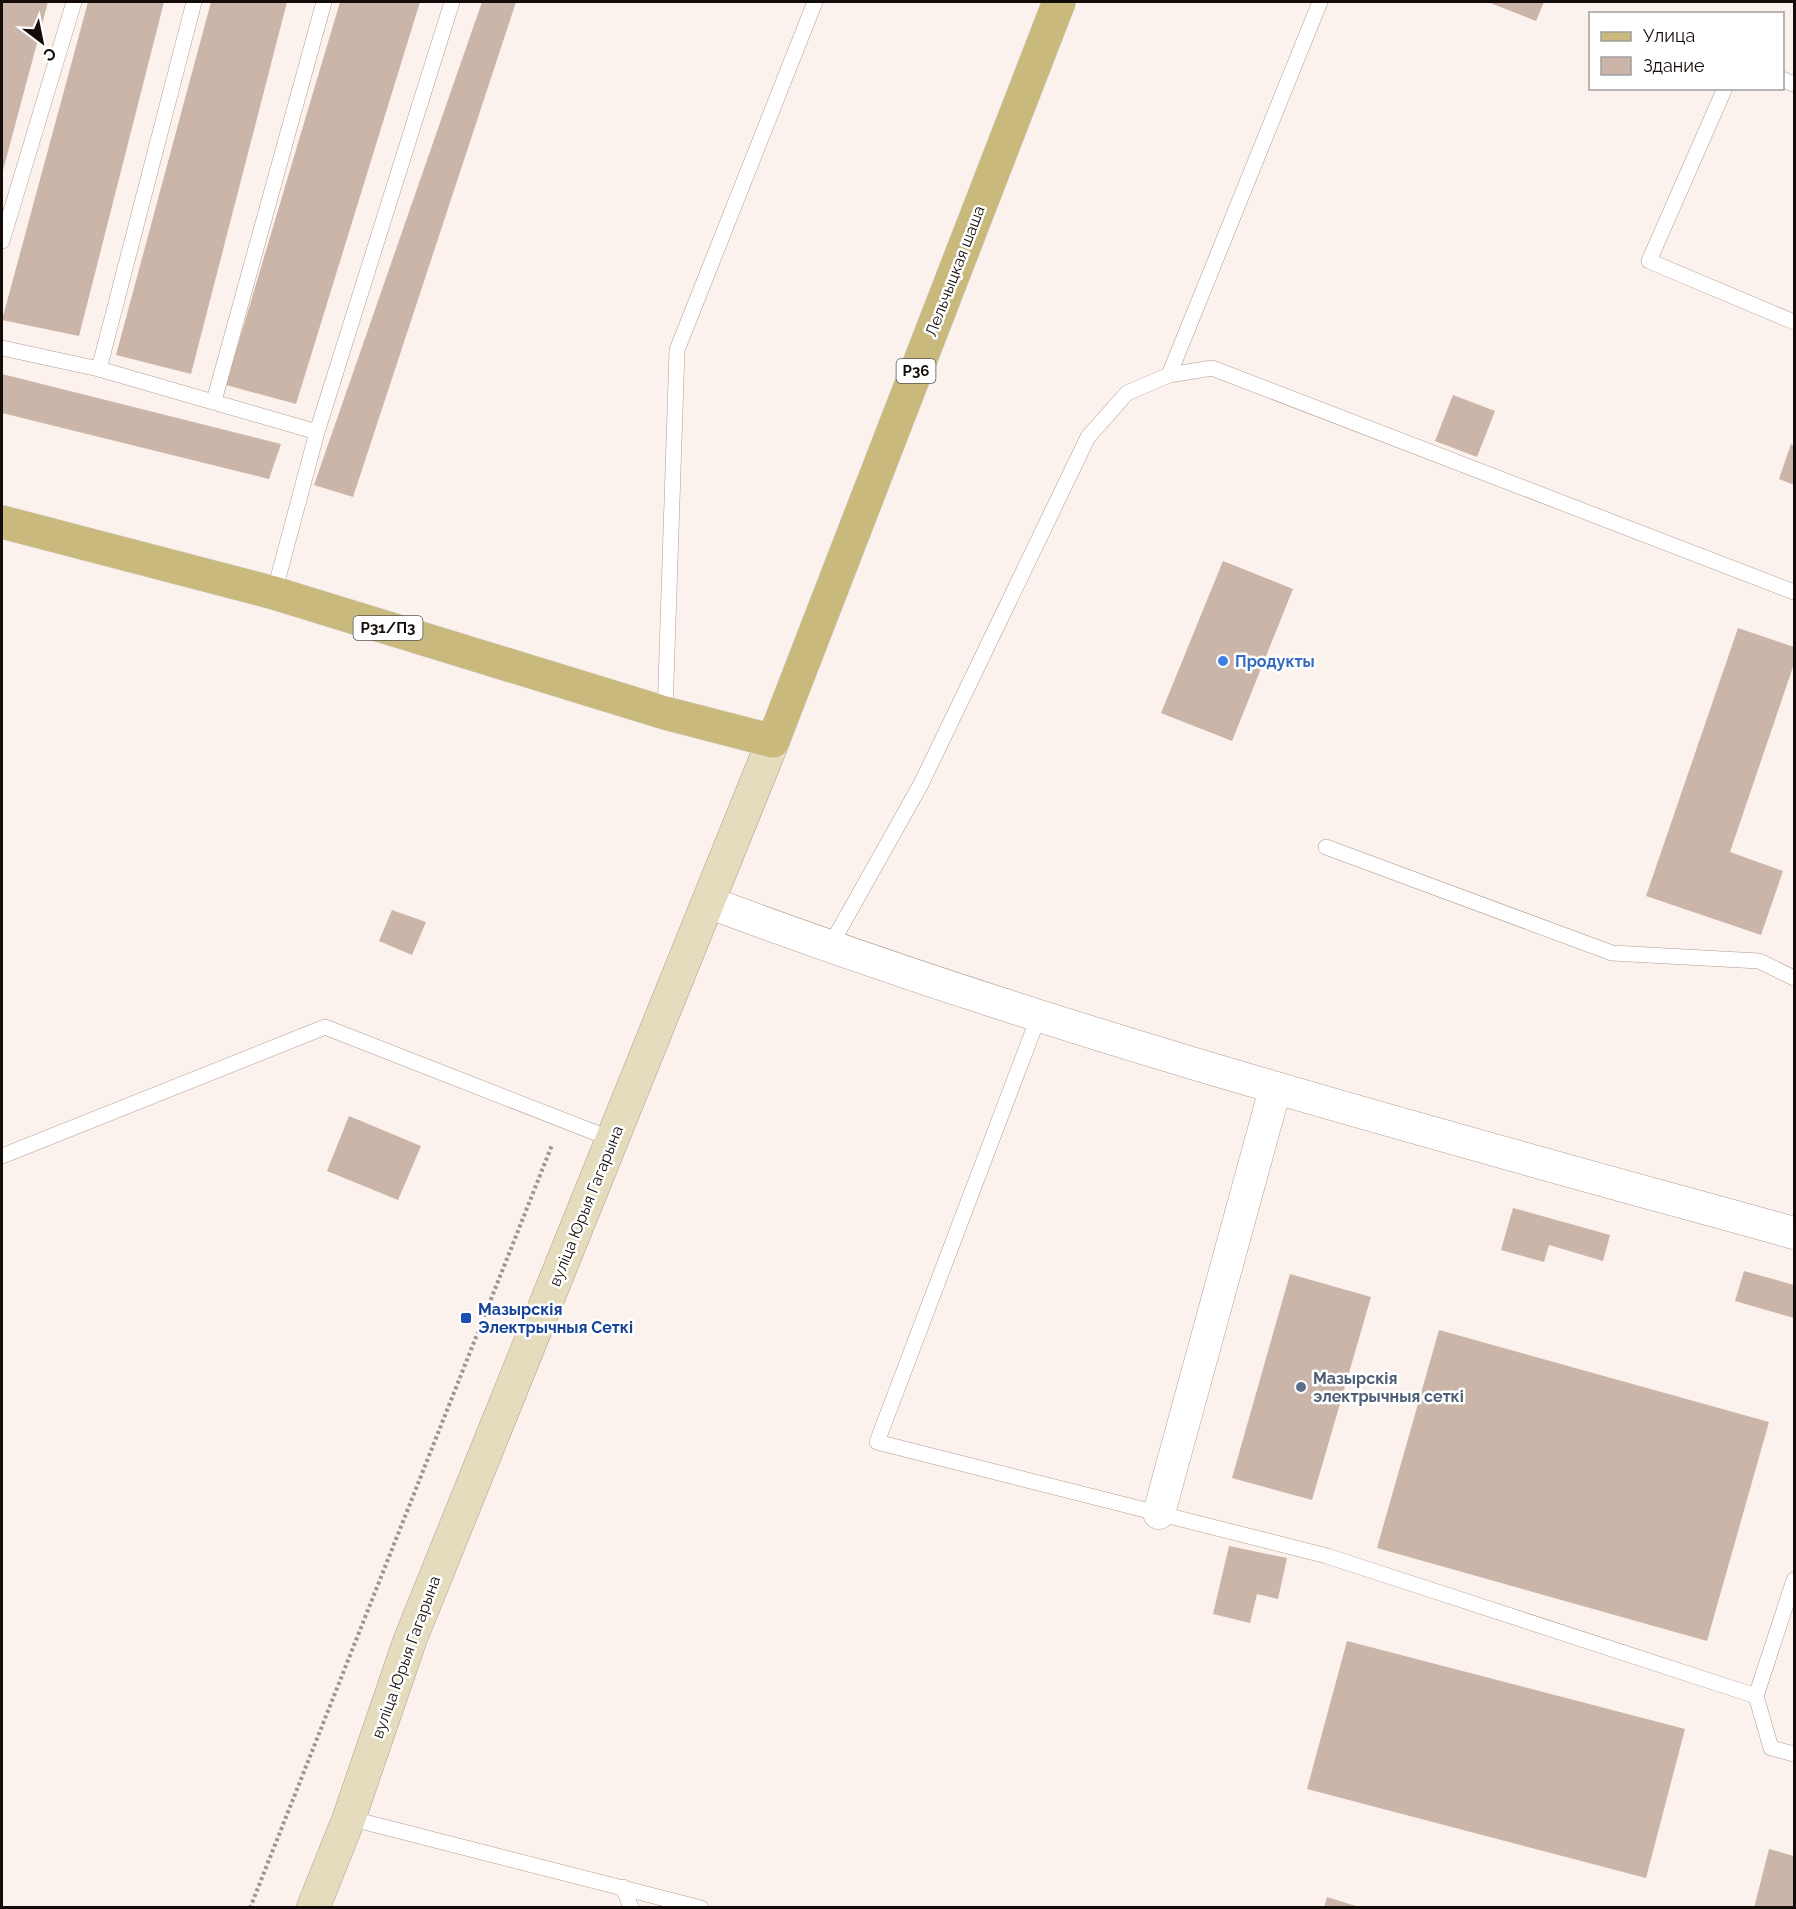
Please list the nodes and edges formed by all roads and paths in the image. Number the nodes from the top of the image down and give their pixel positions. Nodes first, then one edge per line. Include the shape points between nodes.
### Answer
1 (74, 2) edge
2 (194, 2) edge
3 (324, 2) edge
4 (452, 2) edge
5 (815, 2) edge
6 (1059, 2) edge
7 (1320, 2) edge
8 (1724, 90) edge
9 (2, 241) edge
10 (1794, 322) edge
11 (2, 348) edge
12 (99, 369) junction
13 (1169, 375) junction
14 (214, 401) junction
15 (317, 432) junction
16 (2, 522) edge
17 (1794, 592) edge
18 (274, 593) junction
19 (665, 712) junction
20 (773, 741) junction
21 (1326, 847) dead end
22 (708, 902) junction
23 (829, 948) junction
24 (1794, 978) edge
25 (1038, 1018) junction
26 (1275, 1089) junction
27 (562, 1120) junction
28 (614, 1140) junction
29 (2, 1155) edge
30 (1794, 1233) edge
31 (1159, 1513) junction
32 (1794, 1580) edge
33 (1756, 1696) junction
34 (1794, 1754) edge
35 (349, 1818) junction
36 (623, 1887) junction
37 (250, 1908) edge
38 (313, 1908) edge
39 (632, 1908) edge
40 (701, 1908) edge

1 - 9 lane
2 - 12 lane
3 - 14 lane
4 - 15 lane
5 - 19 lane via 677,350
6 - 20 main road, Лельчыцкая шаша / Р36
7 - 13 lane
8 - 10 lane via 1649,261
11 - 12 lane
12 - 14 lane
13 - 17 lane via 1212,368
13 - 23 lane via 1126,393 1088,437 921,784
14 - 15 lane
15 - 18 lane
16 - 18 main road, Р31/П3
18 - 19 main road, Р31/П3
19 - 20 main road, Р31/П3
20 - 22 main road, вуліца Юрыя Гагарына / Р36
21 - 24 lane via 1612,952 1759,960
22 - 23 street
22 - 28 main road, вуліца Юрыя Гагарына / Р36
23 - 25 street
25 - 26 street
25 - 31 lane via 877,1442
26 - 30 street
26 - 31 street
27 - 28 lane
27 - 29 lane via 325,1027
27 - 37 path
28 - 35 main road, вуліца Юрыя Гагарына / Р36 via 410,1640
31 - 33 lane via 1327,1556
32 - 33 lane
33 - 34 lane via 1771,1748
35 - 36 lane
35 - 38 main road, вуліца Юрыя Гагарына / Р36
36 - 39 lane
36 - 40 lane

